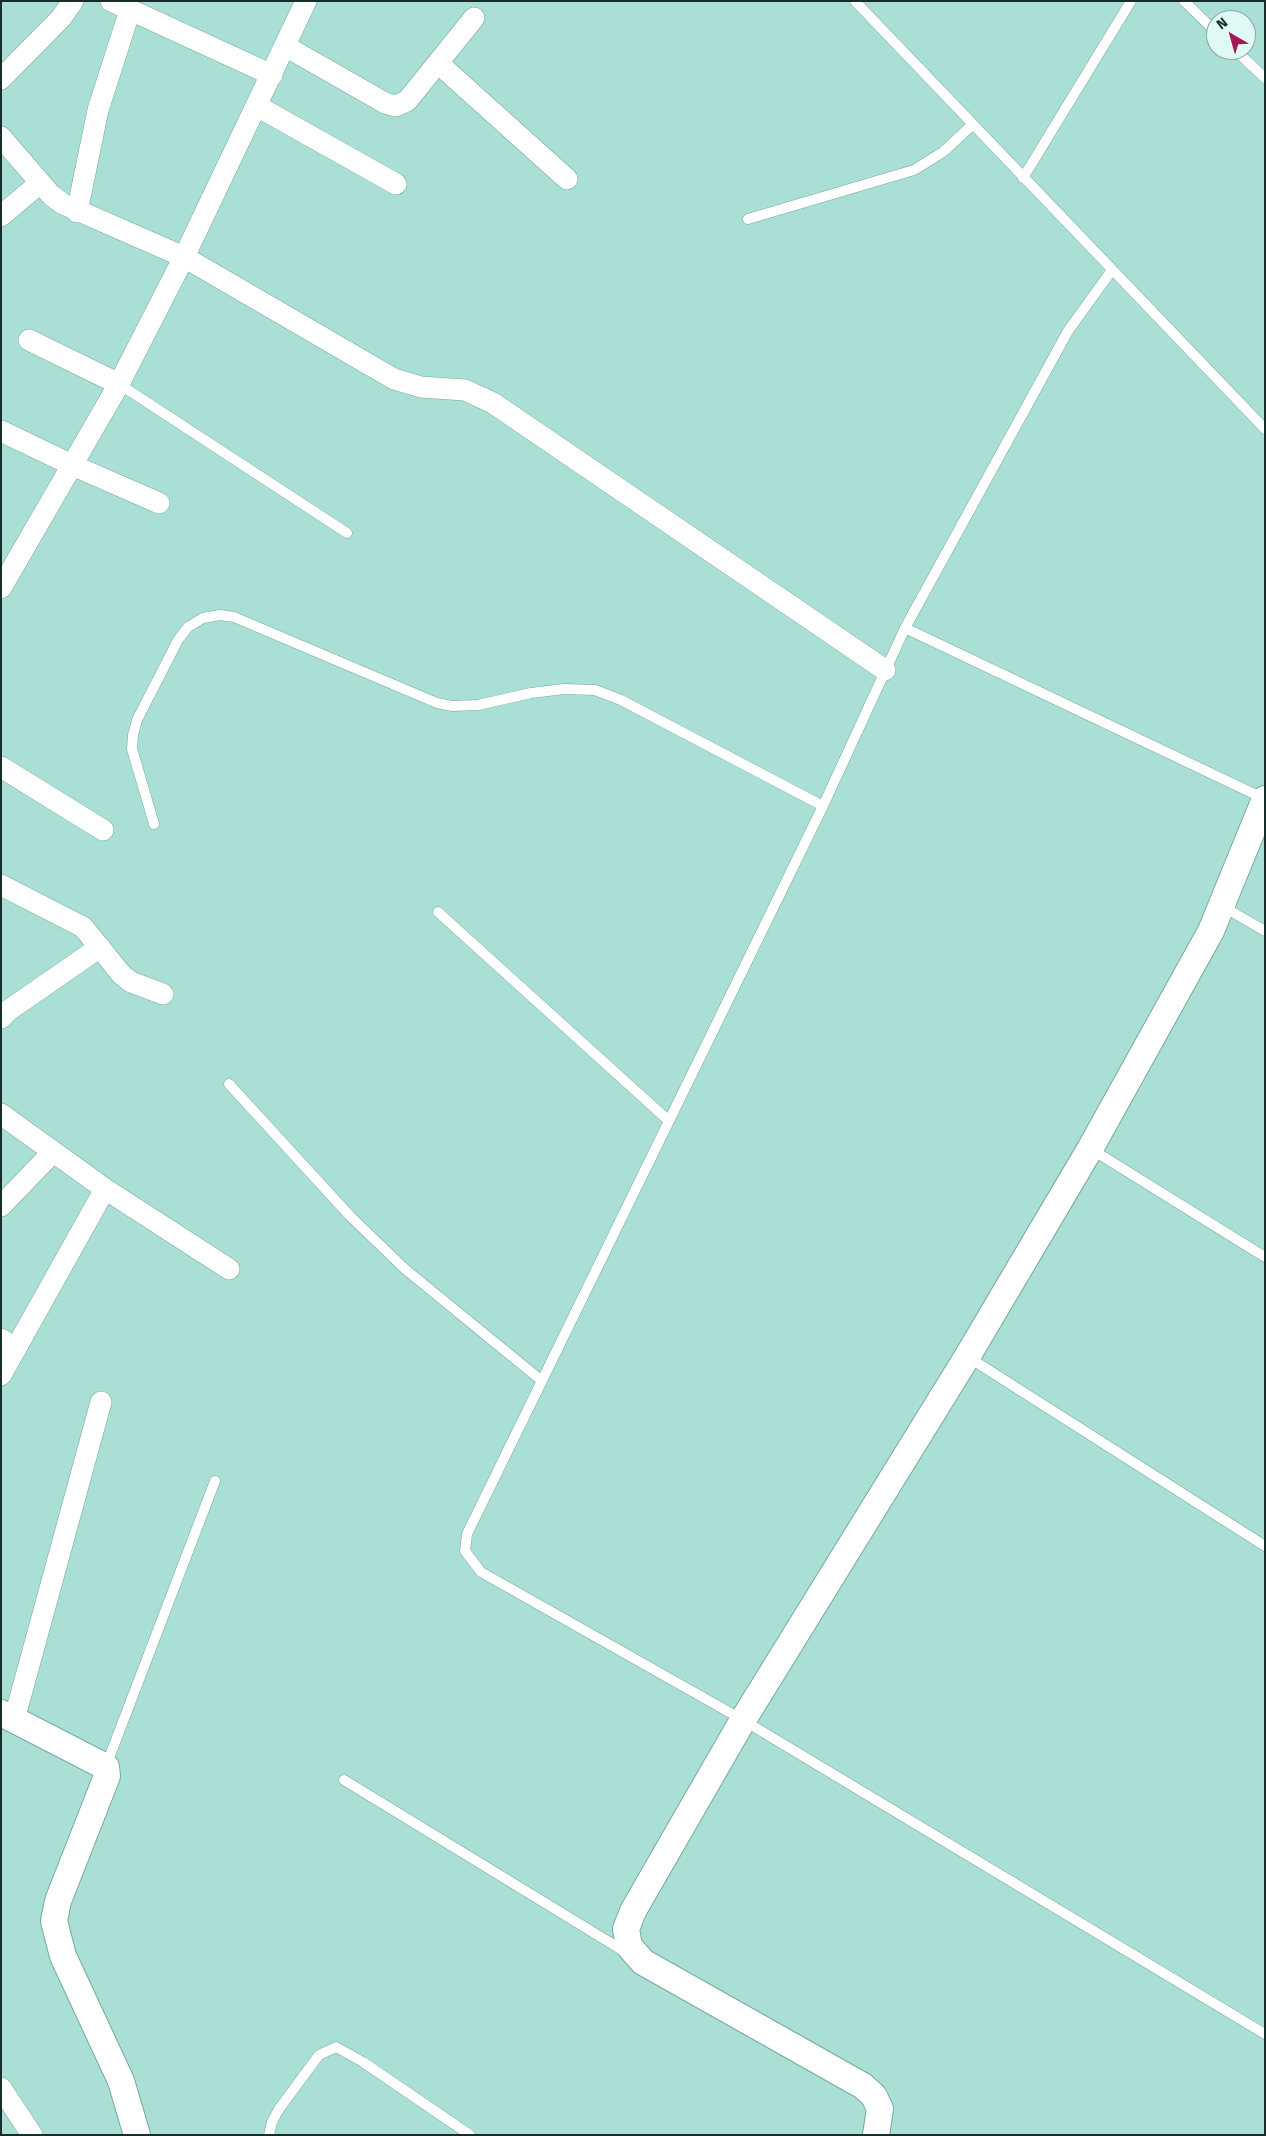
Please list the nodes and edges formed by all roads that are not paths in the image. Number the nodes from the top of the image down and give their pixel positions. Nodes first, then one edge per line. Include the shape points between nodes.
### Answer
1 (72, 1) edge
2 (306, 1) edge
3 (855, 1) edge
4 (1131, 1) edge
5 (1184, 1) edge
6 (120, 5) edge
7 (474, 18) dead end
8 (1206, 22) edge
9 (286, 46) junction
10 (1246, 60) edge
11 (438, 63) junction
12 (272, 75) junction
13 (1265, 78) edge
14 (1, 79) edge
15 (257, 106) junction
16 (972, 125) junction
17 (1, 137) edge
18 (1024, 178) junction
19 (568, 179) dead end
20 (40, 183) junction
21 (396, 184) dead end
22 (77, 212) junction
23 (1, 216) edge
24 (748, 219) dead end
25 (184, 257) junction
26 (1112, 270) junction
27 (29, 340) dead end
28 (119, 384) junction
29 (1265, 429) edge
30 (1, 431) edge
31 (72, 465) junction
32 (159, 503) dead end
33 (347, 534) dead end
34 (1, 588) edge
35 (905, 628) junction
36 (885, 670) junction
37 (1, 767) edge
38 (1265, 799) edge
39 (823, 806) junction
40 (154, 824) dead end
41 (102, 830) dead end
42 (1, 885) edge
43 (1222, 906) junction
44 (438, 912) dead end
45 (1265, 931) edge
46 (100, 947) junction
47 (162, 994) dead end
48 (1, 1018) edge
49 (229, 1084) dead end
50 (1, 1114) edge
51 (669, 1122) junction
52 (1090, 1148) junction
53 (53, 1152) junction
54 (105, 1189) junction
55 (1, 1206) edge
56 (1265, 1257) edge
57 (230, 1269) dead end
58 (8, 1344) edge
59 (967, 1357) junction
60 (1, 1375) edge
61 (542, 1381) junction
62 (100, 1402) dead end
63 (215, 1481) dead end
64 (1265, 1546) edge
65 (8, 1717) edge
66 (743, 1720) junction
67 (106, 1766) junction
68 (344, 1780) dead end
69 (643, 1962) junction
70 (1265, 2034) edge
71 (1, 2088) edge
72 (8, 2107) edge
73 (32, 2135) edge
74 (137, 2135) edge
75 (269, 2135) edge
76 (470, 2135) edge
77 (876, 2135) edge

1 - 14 street via 61,18
2 - 9 street
3 - 16 lane
4 - 18 lane
5 - 8 lane
6 - 12 street
6 - 22 street
7 - 11 street
9 - 11 street via 395,106 407,101
9 - 12 street
10 - 13 lane
11 - 19 street
12 - 15 street
15 - 21 street
15 - 25 street
16 - 18 lane
16 - 24 lane via 943,152 914,170
17 - 20 street
18 - 26 lane
20 - 22 street
20 - 23 street
22 - 25 street
25 - 28 street
25 - 36 street via 394,379 421,387 465,390 493,403
26 - 29 lane
26 - 35 lane via 1068,331
27 - 28 street
28 - 31 street
28 - 33 lane
30 - 31 street
31 - 32 street
31 - 34 street
35 - 36 lane
35 - 38 lane
36 - 39 lane
37 - 41 street
38 - 43 street
39 - 40 lane via 621,700 595,690 564,688 478,705 436,703 234,617 220,615 203,618 188,627 178,640 137,720 132,749
39 - 51 lane
42 - 46 street via 74,921
43 - 45 lane
43 - 52 street via 1199,954
44 - 51 lane
46 - 47 street via 131,982
46 - 48 street
49 - 61 lane via 350,1216 404,1269
50 - 53 street
51 - 61 lane
52 - 56 lane
52 - 59 street
53 - 54 street
53 - 55 street
54 - 57 street
54 - 58 street
58 - 60 street
59 - 64 lane
59 - 66 street
61 - 66 lane via 467,1534 465,1551 481,1572
62 - 65 street
63 - 67 lane
65 - 67 street
66 - 69 street via 633,1911 626,1929 630,1946
66 - 70 lane
67 - 74 street via 107,1776 58,1901 54,1920 63,1956 121,2081
68 - 69 lane
69 - 77 street via 863,2086 874,2096 880,2109
71 - 72 street
72 - 73 street
75 - 76 lane via 279,2109 319,2055 336,2047

